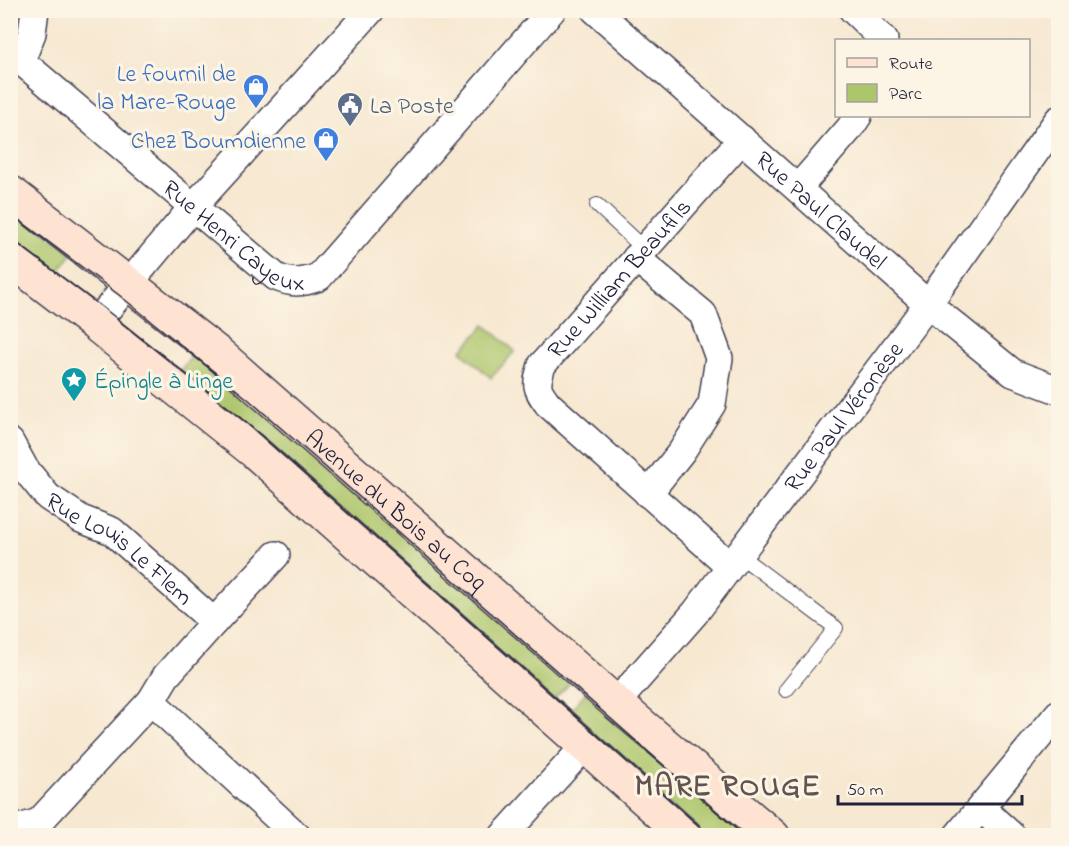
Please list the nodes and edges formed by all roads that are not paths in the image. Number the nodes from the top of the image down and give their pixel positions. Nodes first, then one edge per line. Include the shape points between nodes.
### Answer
1 (35, 10) edge
2 (371, 10) edge
3 (552, 10) edge
4 (595, 10) edge
5 (853, 10) edge
6 (883, 39) edge
7 (16, 61) edge
8 (857, 117) edge
9 (1059, 120) edge
10 (742, 139) junction
11 (798, 188) junction
12 (10, 192) edge
13 (597, 205) dead end
14 (193, 207) junction
15 (640, 254) junction
16 (10, 259) edge
17 (129, 283) junction
18 (928, 304) junction
19 (95, 324) junction
20 (1059, 390) edge
21 (10, 442) edge
22 (648, 494) junction
23 (276, 555) dead end
24 (735, 561) junction
25 (214, 622) junction
26 (786, 690) dead end
27 (151, 701) junction
28 (616, 703) junction
29 (1059, 714) edge
30 (585, 746) junction
31 (981, 808) junction
32 (10, 831) edge
33 (297, 836) edge
34 (503, 836) edge
35 (686, 836) edge
36 (773, 836) edge
37 (957, 836) edge
38 (1012, 836) edge

1 - 7 street, Rue Henri Cayeux via 32,33
2 - 14 street
3 - 14 street, Rue Henri Cayeux via 319,277 306,282 276,277
4 - 10 street, Rue Paul Claudel
5 - 6 street
7 - 14 street, Rue Henri Cayeux
8 - 11 street
9 - 18 street, Rue Paul Véronèse
10 - 11 street, Rue Paul Claudel
10 - 15 street, Rue William Beaufils
11 - 18 street, Rue Paul Claudel
12 - 17 main road, Avenue du Bois au Coq
13 - 15 lane
14 - 17 street
15 - 22 street via 703,314 719,357 712,404
15 - 22 street, Rue William Beaufils via 542,365 536,382 548,404
16 - 19 main road, Avenue du Bois au Coq
17 - 19 street
17 - 28 main road, Avenue du Bois au Coq via 219,354
18 - 20 street, Rue Paul Claudel via 1013,373
18 - 24 street, Rue Paul Véronèse
19 - 30 main road, Avenue du Bois au Coq via 256,453
21 - 25 street, Rue Louis Le Flem via 25,469 48,497 81,519 112,531
22 - 24 street, Rue William Beaufils
23 - 25 street
24 - 26 lane via 836,628
24 - 28 street, Rue Paul Véronèse
25 - 27 street via 166,676
27 - 32 street via 39,822
27 - 33 street
28 - 36 main road, Avenue du Bois au Coq
29 - 31 street
30 - 34 street
30 - 35 main road, Avenue du Bois au Coq
31 - 37 street
31 - 38 street

